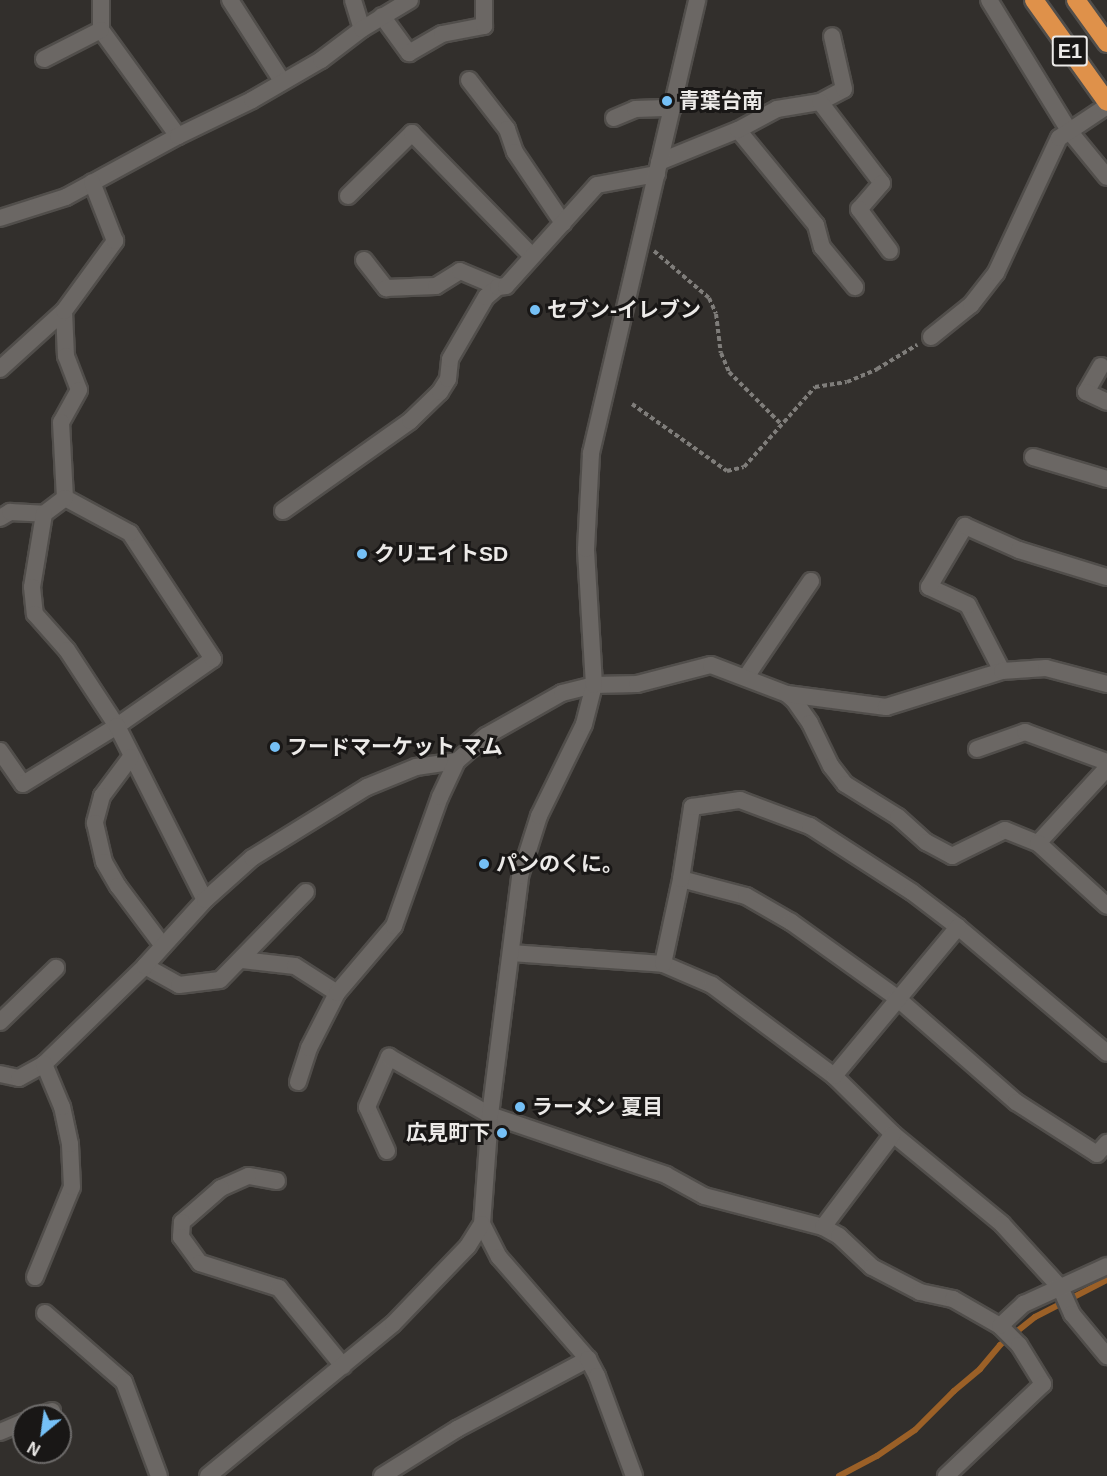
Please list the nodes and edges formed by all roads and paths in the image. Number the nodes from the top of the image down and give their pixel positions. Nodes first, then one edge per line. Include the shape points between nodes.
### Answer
1 (101, 0) edge
2 (230, 0) edge
3 (353, 0) edge
4 (410, 0) edge
5 (484, 0) edge
6 (697, 0) edge
7 (989, 0) edge
8 (1034, 0) edge
9 (1076, 0) edge
10 (382, 16) junction
11 (362, 29) junction
12 (101, 30) junction
13 (832, 36) dead end
14 (1107, 43) edge
15 (44, 59) dead end
16 (469, 80) dead end
17 (282, 81) junction
18 (820, 102) junction
19 (1107, 102) edge
20 (1107, 106) edge
21 (673, 108) junction
22 (614, 118) dead end
23 (1075, 129) junction
24 (738, 130) junction
25 (178, 136) junction
26 (658, 168) junction
27 (1107, 177) edge
28 (92, 182) junction
29 (348, 196) dead end
30 (0, 218) edge
31 (563, 223) junction
32 (642, 244) junction
33 (890, 251) dead end
34 (532, 256) junction
35 (364, 260) dead end
36 (855, 287) dead end
37 (498, 288) junction
38 (64, 311) junction
39 (931, 337) joint
40 (1101, 366) dead end
41 (0, 369) edge
42 (1107, 402) edge
43 (632, 404) dead end
44 (782, 425) junction
45 (1033, 457) dead end
46 (1107, 479) edge
47 (65, 498) junction
48 (282, 511) dead end
49 (44, 514) junction
50 (0, 518) edge
51 (1107, 577) edge
52 (811, 581) dead end
53 (1002, 671) junction
54 (746, 677) junction
55 (1107, 684) edge
56 (594, 685) junction
57 (787, 694) junction
58 (117, 726) junction
59 (977, 749) dead end
60 (0, 751) edge
61 (131, 757) junction
62 (457, 761) junction
63 (1107, 762) edge
64 (1107, 768) edge
65 (1038, 843) junction
66 (681, 879) junction
67 (306, 892) dead end
68 (205, 900) junction
69 (1107, 906) edge
70 (958, 927) junction
71 (163, 946) junction
72 (511, 953) junction
73 (242, 960) junction
74 (663, 964) junction
75 (145, 966) junction
76 (56, 968) dead end
77 (337, 993) junction
78 (897, 998) junction
79 (0, 1022) edge
80 (1107, 1053) edge
81 (44, 1064) junction
82 (0, 1074) edge
83 (834, 1076) junction
84 (298, 1082) dead end
85 (490, 1115) junction
86 (893, 1134) junction
87 (1107, 1143) edge
88 (387, 1151) dead end
89 (277, 1181) dead end
90 (482, 1224) junction
91 (823, 1227) junction
92 (1107, 1266) edge
93 (35, 1277) dead end
94 (1060, 1287) junction
95 (45, 1313) dead end
96 (1000, 1326) junction
97 (1107, 1356) edge
98 (588, 1359) junction
99 (343, 1366) junction
100 (159, 1476) edge
101 (208, 1476) edge
102 (382, 1476) edge
103 (634, 1476) edge
104 (946, 1476) edge

1 - 12 street
2 - 17 street
3 - 11 street
4 - 10 street
5 - 10 street via 484,26 442,34 409,53
6 - 21 street
7 - 23 street
8 - 19 highway, E1
9 - 14 highway, E1
10 - 11 street
11 - 17 street via 321,60
12 - 15 street
12 - 25 street
13 - 18 street via 844,89
16 - 31 street via 507,129 515,152
17 - 25 street
18 - 24 street via 777,109
18 - 33 street via 882,183 859,209
20 - 23 street
21 - 22 street via 635,108
21 - 26 street
23 - 27 street
23 - 39 street via 1059,138 996,273 971,305
24 - 26 street
24 - 36 street via 816,225 822,247
25 - 28 street
26 - 31 street via 597,185
26 - 32 street
28 - 30 street via 66,197
28 - 38 street via 116,241
29 - 34 street via 412,133
31 - 34 street
32 - 44 path via 658,253 709,298 729,372
32 - 56 street via 591,453 586,549
34 - 37 street via 506,286
35 - 37 street via 386,288 436,285 460,271
37 - 48 street via 486,297 450,359 448,380 440,392 410,421
38 - 41 street
38 - 47 street via 66,356 79,390 62,422
39 - 44 path via 867,374 848,382 815,387
40 - 42 street via 1086,392
43 - 44 path via 727,471 744,467
45 - 46 street
47 - 49 street
47 - 58 street via 130,534 213,659
49 - 50 street via 10,512
49 - 58 street via 32,588 35,614 68,650
51 - 53 street via 1019,550 965,526 929,587 968,605
52 - 54 street
53 - 55 street via 1046,668
53 - 57 street via 886,707
54 - 56 street via 711,665 637,684
54 - 57 street
56 - 62 street via 562,693 486,736
56 - 72 street via 584,724 539,816 519,876
57 - 65 street via 810,723 831,766 845,784 898,817 926,842 952,856 1005,830
58 - 60 street via 23,784
58 - 61 street
59 - 63 street via 1025,732
61 - 68 street
61 - 71 street via 102,796 95,823 109,870
62 - 68 street via 416,767 367,787 252,858
62 - 77 street via 440,797 394,926
64 - 65 street
65 - 69 street
66 - 70 street via 692,807 740,800 810,826
66 - 74 street
66 - 78 street via 746,896 791,922
67 - 73 street
68 - 71 street
70 - 78 street
70 - 80 street
71 - 75 street
72 - 74 street
72 - 85 street
73 - 75 street via 220,980 179,985
73 - 77 street via 295,966
74 - 83 street via 712,985
75 - 81 street
76 - 79 street
77 - 84 street via 309,1048
78 - 83 street
78 - 87 street via 1016,1102 1097,1154
81 - 82 street via 19,1078
81 - 93 street via 62,1107 70,1144 72,1187
83 - 86 street
85 - 88 street via 389,1057 367,1107
85 - 90 street
85 - 91 street via 666,1175 704,1196
86 - 91 street
86 - 94 street via 1002,1224
89 - 99 street via 248,1176 220,1188 182,1222 181,1237 200,1263 279,1288
90 - 98 street via 499,1257
90 - 99 street via 468,1245 393,1324
91 - 96 street via 873,1267 920,1292 953,1299
92 - 94 street
94 - 96 street via 1024,1304
94 - 97 street via 1068,1306
95 - 100 street via 124,1382
96 - 104 street via 1019,1346 1043,1384
98 - 102 street via 456,1429
98 - 103 street
99 - 101 street

